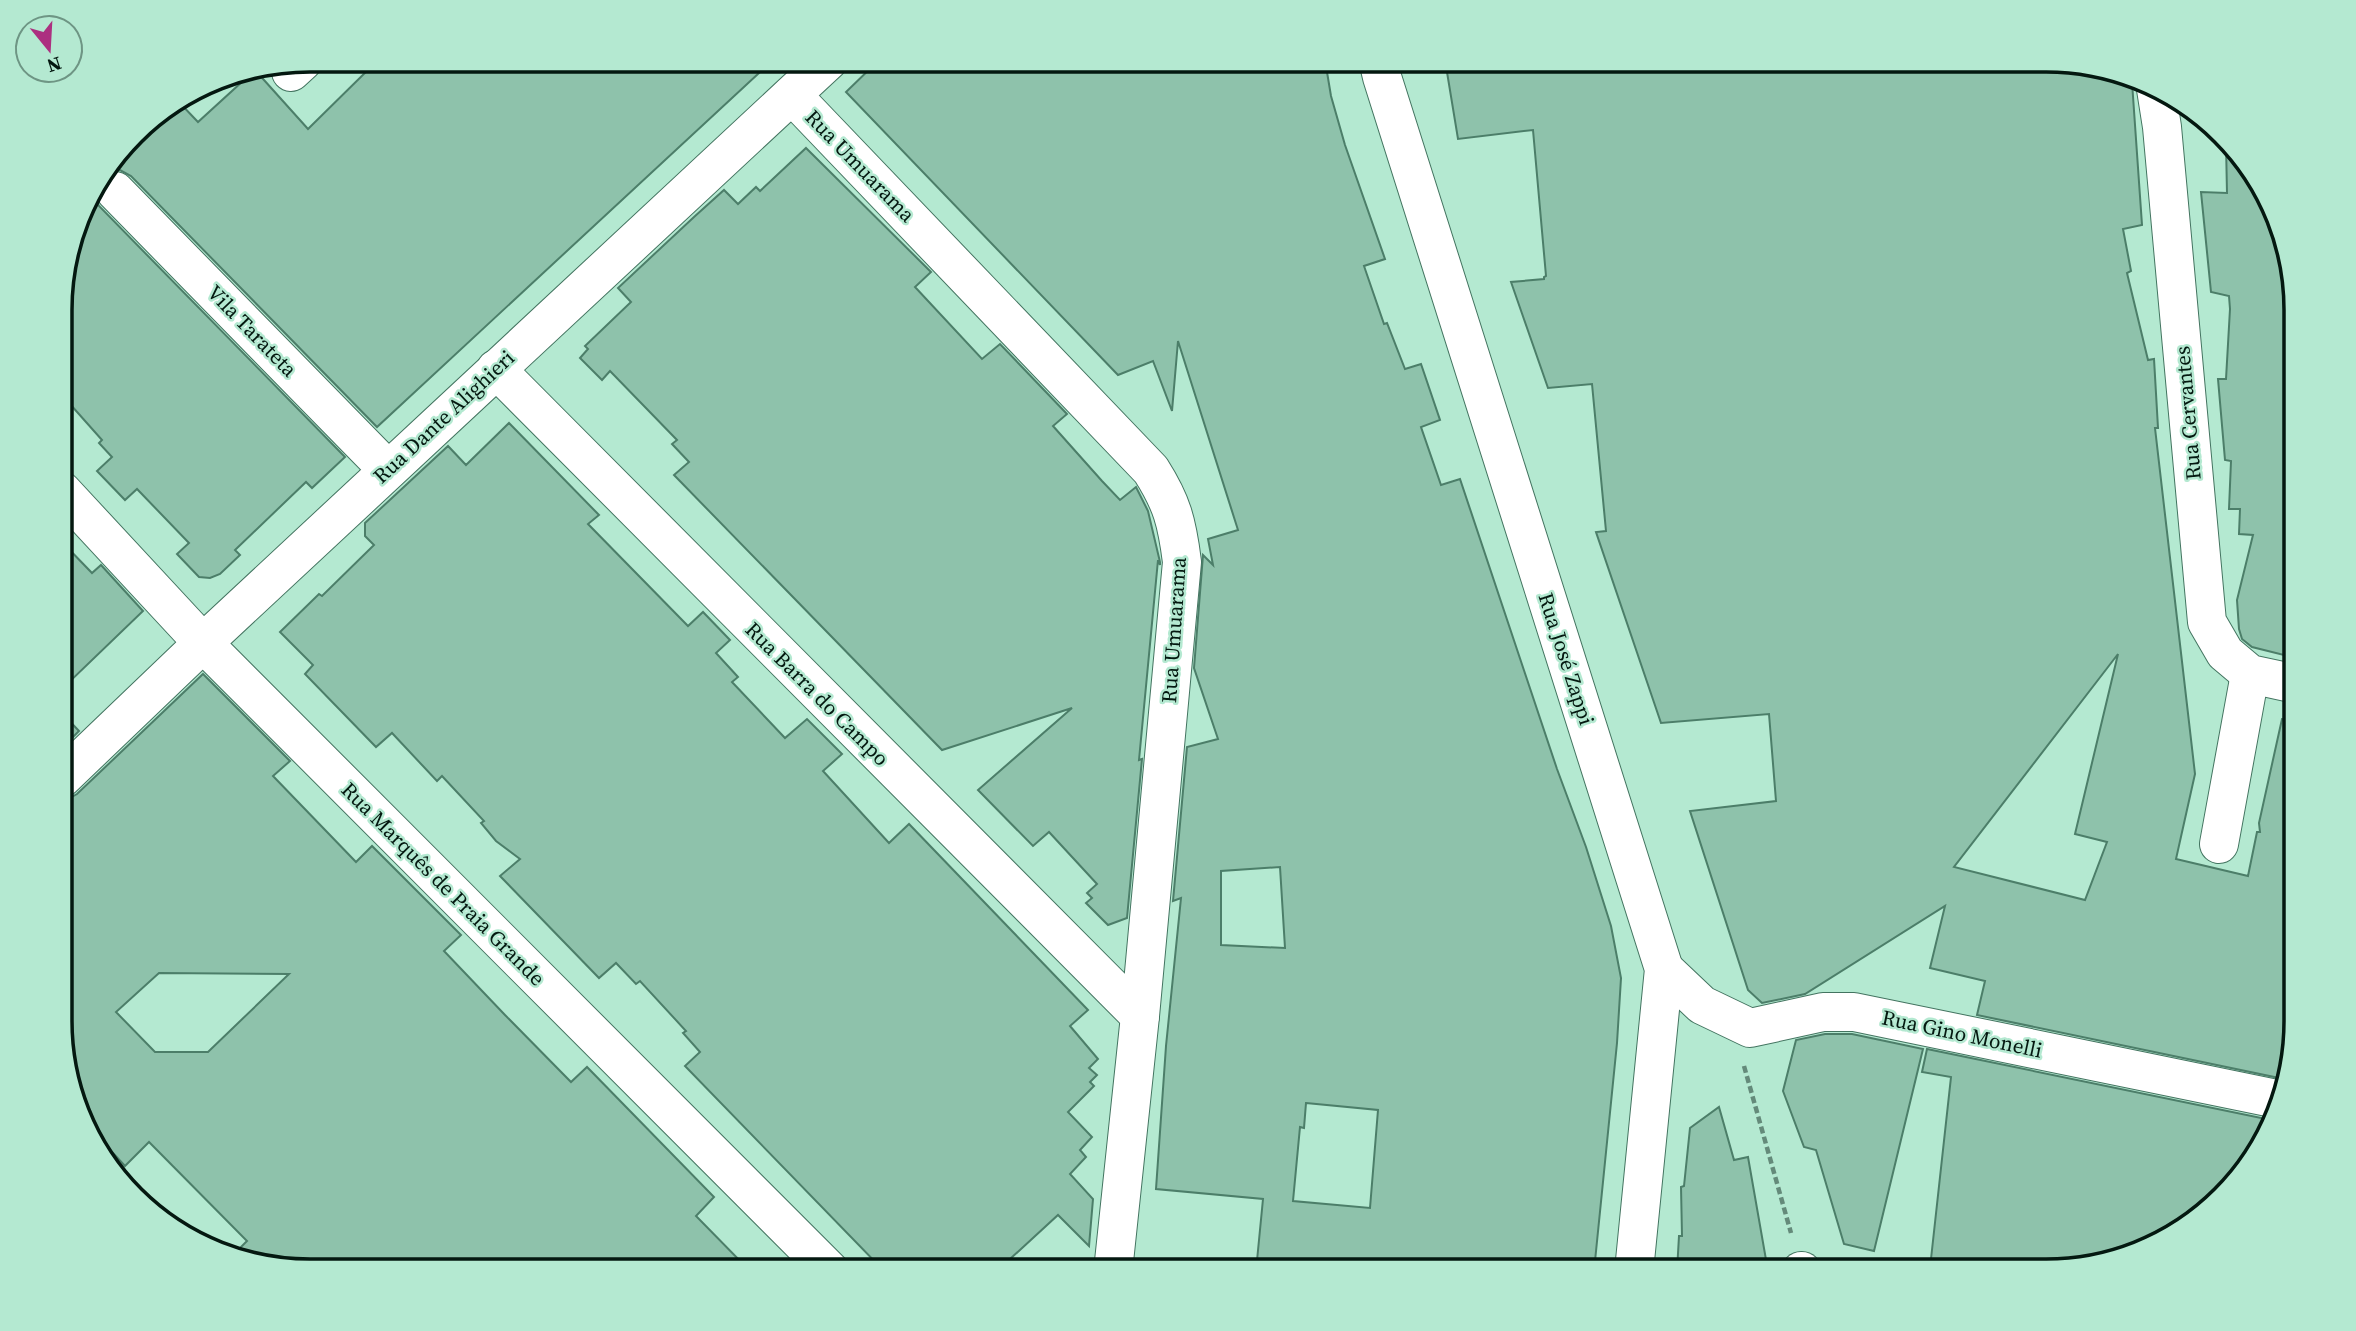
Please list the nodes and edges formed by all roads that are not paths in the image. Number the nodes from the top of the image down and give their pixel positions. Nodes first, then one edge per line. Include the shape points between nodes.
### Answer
1 (816, 72) edge
2 (1381, 72) edge
3 (792, 94) junction
4 (2158, 100) edge
5 (115, 191) dead end
6 (496, 369) junction
7 (388, 470) junction
8 (72, 502) edge
9 (203, 643) junction
10 (2250, 674) junction
11 (2284, 681) edge
12 (72, 768) edge
13 (2220, 844) dead end
14 (1664, 969) junction
15 (1140, 1016) junction
16 (2272, 1098) edge
17 (818, 1259) edge
18 (1114, 1259) edge
19 (1635, 1259) edge

1 - 3 street, Rua Dante Alighieri
2 - 14 street, Rua José Zappi
3 - 6 street, Rua Dante Alighieri
3 - 15 street, Rua Umuarama via 1151,470 1167,495 1178,526 1182,562
4 - 10 street, Rua Cervantes via 2207,622 2225,653
5 - 7 street, Vila Tarateta
6 - 7 street, Rua Dante Alighieri
6 - 15 street, Rua Barra do Campo
7 - 9 street, Rua Dante Alighieri
8 - 9 street, Rua Marquês de Praia Grande
9 - 12 street, Rua Dante Alighieri
9 - 17 street, Rua Marquês de Praia Grande
10 - 11 street, Rua Cervantes
10 - 13 street
14 - 16 street, Rua Gino Monelli via 1702,1005 1751,1028 1824,1012 1854,1012
14 - 19 street, Rua José Zappi
15 - 18 street, Rua Umuarama

